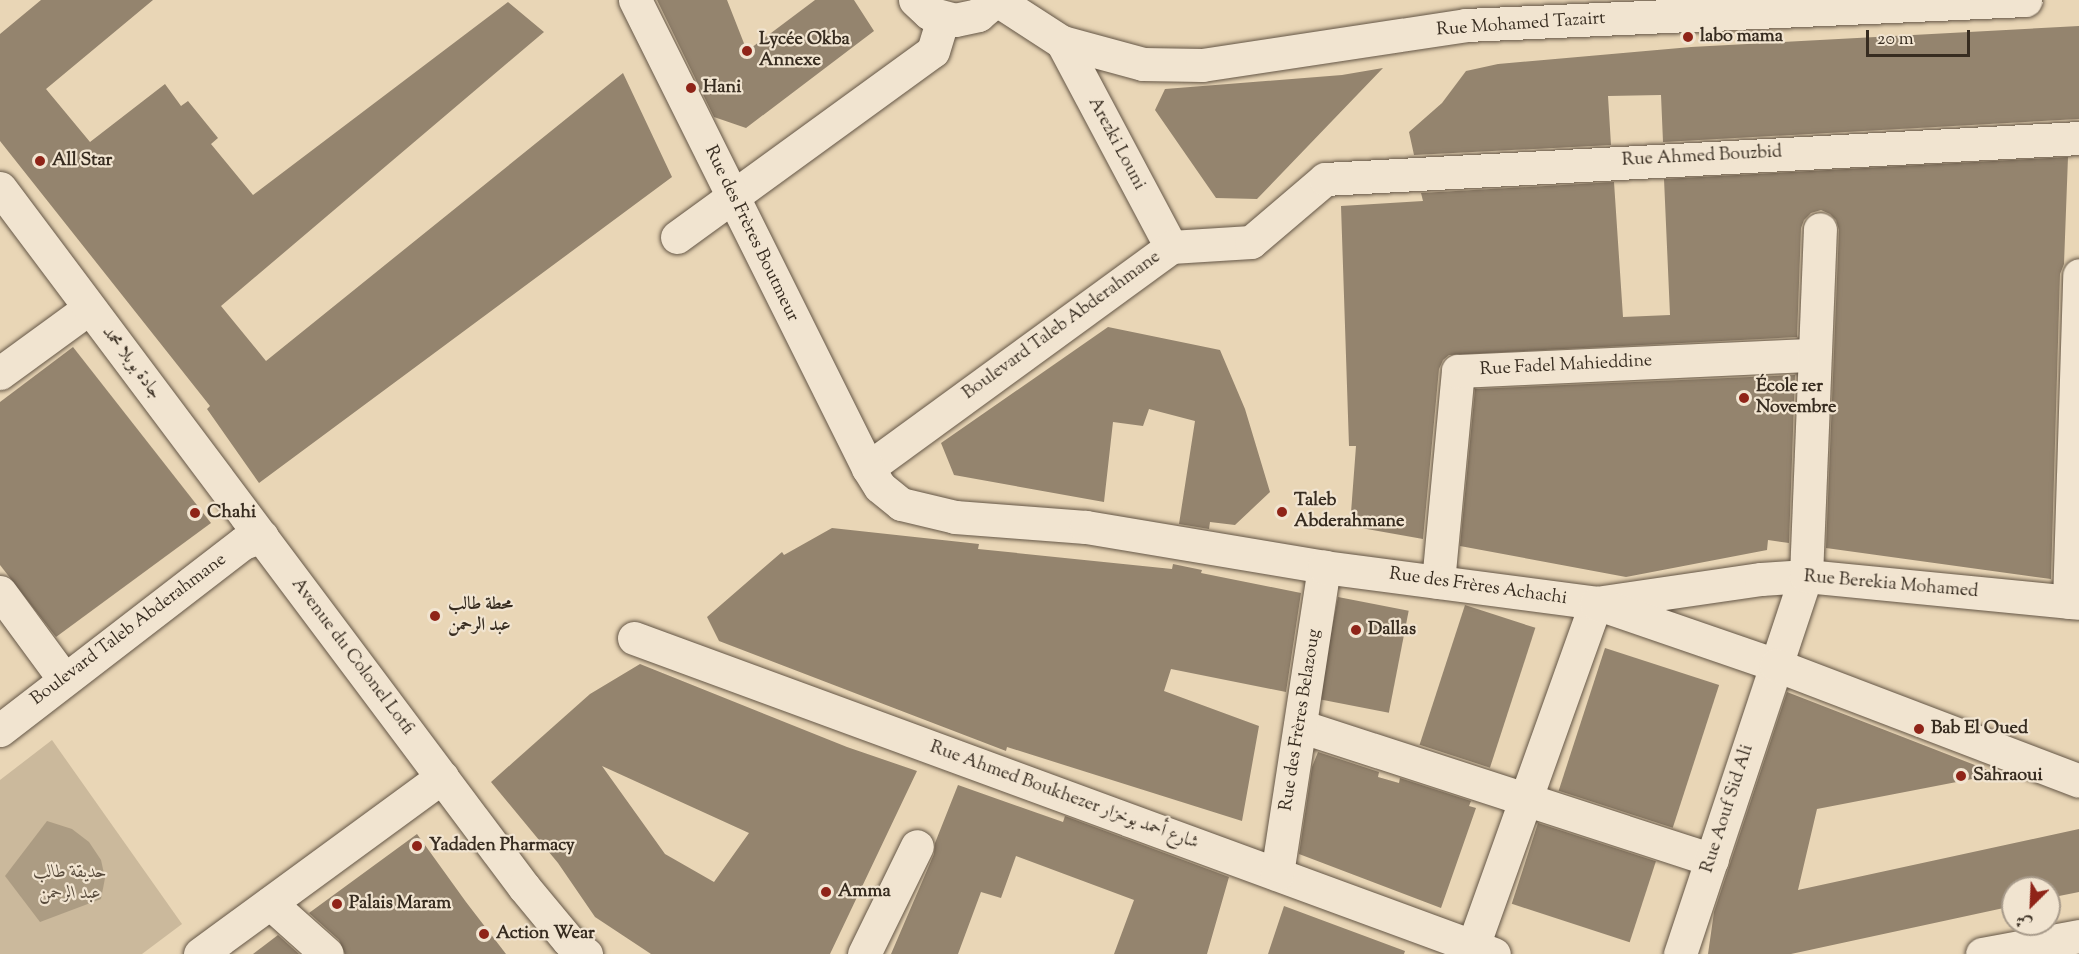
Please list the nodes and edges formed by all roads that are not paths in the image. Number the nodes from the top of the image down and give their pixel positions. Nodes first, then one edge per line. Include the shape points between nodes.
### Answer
1 (635, 0) edge
2 (915, 0) edge
3 (996, 0) edge
4 (2025, 0) edge
5 (943, 19) junction
6 (1062, 42) junction
7 (2079, 138) edge
8 (1325, 179) joint
9 (0, 189) edge
10 (733, 198) junction
11 (1820, 229) dead end
12 (677, 237) dead end
13 (1171, 247) junction
14 (2079, 274) edge
15 (89, 308) junction
16 (1814, 355) junction
17 (0, 373) edge
18 (868, 468) junction
19 (262, 536) junction
20 (1324, 567) junction
21 (1806, 576) junction
22 (1438, 582) junction
23 (0, 592) edge
24 (1596, 603) junction
25 (2074, 603) edge
26 (634, 638) dead end
27 (1776, 665) junction
28 (64, 680) junction
29 (1300, 726) junction
30 (0, 730) edge
31 (442, 777) junction
32 (2079, 782) edge
33 (1525, 799) junction
34 (916, 846) dead end
35 (1712, 860) junction
36 (1277, 874) junction
37 (270, 903) junction
38 (2079, 936) edge
39 (1483, 950) edge
40 (200, 954) edge
41 (327, 954) edge
42 (586, 954) edge
43 (864, 954) edge
44 (1680, 954) edge
45 (1982, 954) edge

1 - 10 street, Rue des Frères Boutmeur
2 - 5 street
3 - 5 street via 967,19
3 - 6 street, Rue Mohamed Tazairt
4 - 6 street, Rue Mohamed Tazairt via 1466,25 1202,65 1143,63
5 - 10 street via 933,51
6 - 13 street, Arezki Louni
7 - 8 street, Rue Ahmed Bouzbid
8 - 13 street, Boulevard Taleb Abderahmane via 1251,242
9 - 15 street, جادة بوبلا محمد
10 - 12 street
10 - 18 street, Rue des Frères Boutmeur
11 - 16 street, Rue Aouf Sid Ali
13 - 18 street, Boulevard Taleb Abderahmane
14 - 25 street
15 - 17 street
15 - 19 street, جادة بوبلا محمد
16 - 21 street, Rue Aouf Sid Ali
16 - 22 street, Rue Fadel Mahieddine via 1458,371
18 - 20 street, Rue des Frères Achachi via 880,487 901,504 929,513 1086,527
19 - 28 street, Boulevard Taleb Abderahmane via 243,543
19 - 31 street, Avenue du Colonel Lotfi
20 - 22 street, Rue des Frères Achachi
20 - 29 street, Rue des Frères Belazoug
21 - 24 street, Rue Berekia Mohamed
21 - 25 street, Rue Berekia Mohamed
21 - 27 street, Rue Aouf Sid Ali
22 - 24 street, Rue des Frères Achachi
23 - 28 street
24 - 27 street, Rue des Frères Achachi
24 - 33 street
26 - 36 street, Rue Ahmed Boukhezer شارع أحمد بوخزار
27 - 32 street, Rue des Frères Achachi
27 - 35 street, Rue Aouf Sid Ali
28 - 30 street, Boulevard Taleb Abderahmane
29 - 33 street
29 - 36 street, Rue des Frères Belazoug
31 - 37 street
31 - 42 street, Avenue du Colonel Lotfi via 545,914
33 - 35 street
33 - 39 street
34 - 43 street
35 - 44 street, Rue Aouf Sid Ali
36 - 39 street, Rue Ahmed Boukhezer شارع أحمد بوخزار
37 - 40 street
37 - 41 street
38 - 45 street

